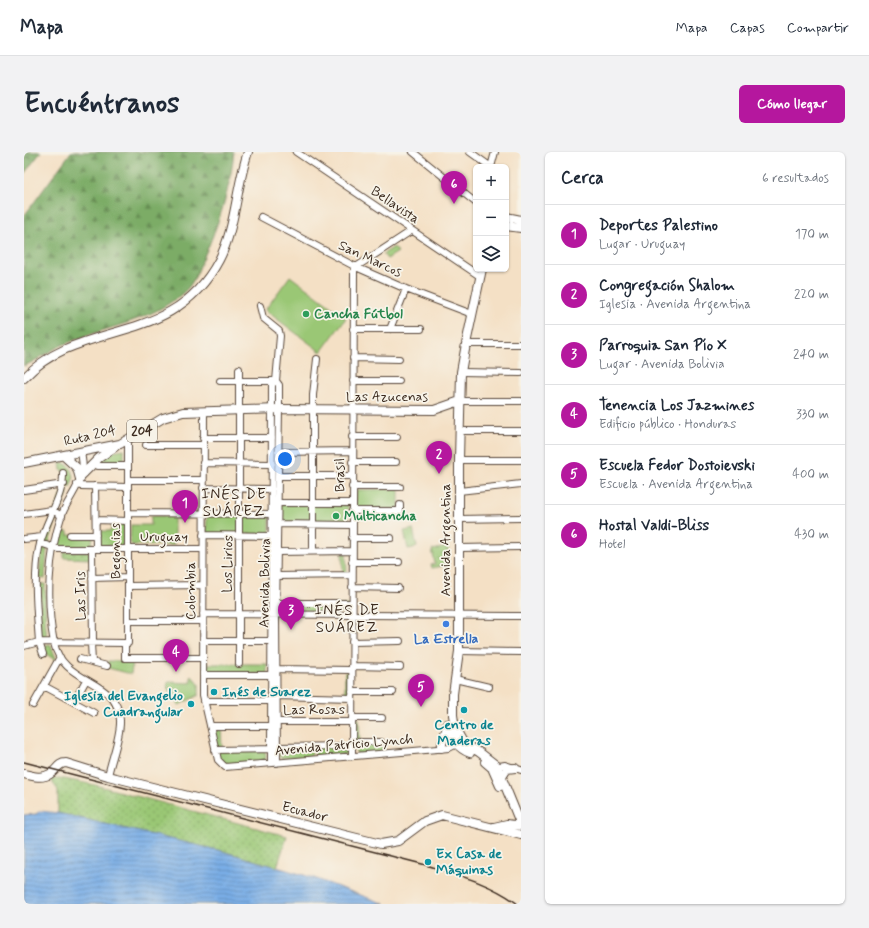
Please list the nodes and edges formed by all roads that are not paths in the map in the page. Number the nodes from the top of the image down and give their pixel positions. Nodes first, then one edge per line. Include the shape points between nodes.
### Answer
1 (248, 152) edge
2 (296, 152) edge
3 (413, 152) edge
4 (470, 152) edge
5 (495, 152) edge
6 (487, 164) edge
7 (492, 164) edge
8 (473, 201) edge
9 (261, 217) dead end
10 (521, 220) edge
11 (509, 221) edge
12 (509, 222) edge
13 (521, 228) edge
14 (411, 230) junction
15 (356, 267) junction
16 (481, 273) edge
17 (406, 289) junction
18 (260, 306) dead end
19 (472, 314) junction
20 (353, 329) junction
21 (390, 329) junction
22 (422, 329) dead end
23 (466, 344) junction
24 (521, 344) edge
25 (353, 358) junction
26 (398, 358) dead end
27 (317, 359) dead end
28 (240, 369) dead end
29 (461, 372) junction
30 (521, 373) edge
31 (24, 378) edge
32 (220, 381) dead end
33 (274, 381) junction
34 (353, 381) junction
35 (399, 381) dead end
36 (240, 382) junction
37 (460, 401) junction
38 (521, 401) edge
39 (313, 409) junction
40 (240, 410) junction
41 (276, 410) junction
42 (352, 410) junction
43 (204, 411) junction
44 (521, 430) edge
45 (460, 431) junction
46 (352, 437) junction
47 (398, 437) dead end
48 (203, 438) junction
49 (240, 438) junction
50 (272, 438) junction
51 (124, 442) junction
52 (146, 445) dead end
53 (203, 445) junction
54 (313, 451) junction
55 (352, 451) junction
56 (81, 452) junction
57 (278, 452) junction
58 (64, 456) junction
59 (459, 460) junction
60 (521, 460) edge
61 (352, 462) junction
62 (396, 462) dead end
63 (24, 463) edge
64 (203, 463) junction
65 (240, 464) junction
66 (272, 464) junction
67 (98, 466) dead end
68 (128, 466) junction
69 (63, 473) dead end
70 (278, 476) junction
71 (313, 476) junction
72 (352, 476) junction
73 (80, 479) junction
74 (203, 480) junction
75 (128, 484) junction
76 (521, 484) edge
77 (63, 485) junction
78 (95, 486) junction
79 (352, 487) junction
80 (203, 488) junction
81 (240, 488) junction
82 (400, 488) dead end
83 (272, 489) junction
84 (24, 490) edge
85 (459, 491) junction
86 (73, 492) junction
87 (278, 503) junction
88 (313, 503) junction
89 (352, 503) junction
90 (400, 506) dead end
91 (52, 510) junction
92 (352, 511) junction
93 (128, 513) junction
94 (24, 514) edge
95 (203, 514) junction
96 (240, 514) junction
97 (272, 514) junction
98 (62, 516) junction
99 (521, 518) edge
100 (459, 519) junction
101 (96, 520) junction
102 (128, 521) junction
103 (278, 524) junction
104 (352, 524) junction
105 (313, 525) junction
106 (70, 534) dead end
107 (96, 535) junction
108 (203, 536) junction
109 (240, 536) junction
110 (272, 536) junction
111 (352, 538) junction
112 (392, 538) dead end
113 (24, 539) edge
114 (41, 540) junction
115 (521, 547) edge
116 (53, 548) junction
117 (460, 548) junction
118 (94, 549) junction
119 (128, 549) junction
120 (203, 549) junction
121 (313, 551) junction
122 (352, 551) junction
123 (277, 552) junction
124 (352, 562) junction
125 (399, 562) dead end
126 (277, 576) junction
127 (352, 576) junction
128 (128, 577) junction
129 (92, 578) junction
130 (203, 585) junction
131 (128, 586) junction
132 (352, 587) junction
133 (398, 588) dead end
134 (277, 603) junction
135 (352, 603) junction
136 (239, 613) junction
137 (274, 614) junction
138 (352, 614) junction
139 (460, 615) junction
140 (521, 616) edge
141 (203, 618) junction
142 (128, 621) junction
143 (203, 641) junction
144 (239, 641) junction
145 (271, 641) junction
146 (39, 642) junction
147 (92, 642) junction
148 (352, 642) junction
149 (400, 642) dead end
150 (54, 643) junction
151 (125, 643) junction
152 (24, 646) edge
153 (459, 651) junction
154 (521, 652) edge
155 (43, 654) dead end
156 (60, 657) junction
157 (203, 658) junction
158 (80, 659) dead end
159 (92, 662) junction
160 (239, 664) dead end
161 (107, 666) dead end
162 (400, 667) dead end
163 (352, 668) junction
164 (276, 670) junction
165 (203, 675) junction
166 (271, 676) junction
167 (455, 679) junction
168 (86, 680) junction
169 (44, 686) junction
170 (489, 687) dead end
171 (393, 692) dead end
172 (453, 694) junction
173 (352, 695) junction
174 (276, 696) junction
175 (204, 701) junction
176 (271, 701) junction
177 (74, 702) junction
178 (33, 705) dead end
179 (94, 713) dead end
180 (382, 718) dead end
181 (352, 720) junction
182 (273, 724) junction
183 (447, 724) junction
184 (210, 726) junction
185 (381, 742) dead end
186 (460, 743) junction
187 (354, 744) junction
188 (274, 748) junction
189 (441, 748) junction
190 (215, 750) junction
191 (352, 756) junction
192 (274, 763) junction
193 (225, 767) joint
194 (495, 767) junction
195 (518, 769) edge
196 (24, 774) edge
197 (108, 776) junction
198 (502, 777) junction
199 (511, 813) junction
200 (507, 824) junction
201 (519, 825) edge
202 (489, 827) junction
203 (521, 836) edge

1 - 31 main road via 225,245 214,268 197,291 158,319 62,351 40,364
2 - 14 street, Bellavista
3 - 8 street
4 - 6 street
5 - 7 street
9 - 15 street, San Marcos
10 - 11 main road
12 - 13 main road
14 - 15 street
14 - 16 street, Bellavista
15 - 17 street, San Marcos
15 - 20 street, Brasil
16 - 19 main road, Avenida Argentina
17 - 19 street, San Marcos
17 - 21 street
18 - 33 street, Avenida Bolivia via 264,318 279,331 280,336
19 - 23 main road, Avenida Argentina
20 - 21 street
20 - 25 street, Brasil
21 - 22 street
23 - 24 street
23 - 29 main road, Avenida Argentina
25 - 26 street
25 - 34 street, Brasil
27 - 39 street
28 - 36 street, Los Lirios
29 - 30 street
29 - 37 main road, Avenida Argentina
32 - 36 street
33 - 36 street
33 - 41 street, Avenida Bolivia via 279,384
34 - 35 street
34 - 42 street, Brasil
36 - 40 street, Los Lirios
37 - 38 street
37 - 42 main road, Las Azucenas via 434,410
37 - 45 main road, Avenida Argentina
39 - 41 main road, Las Azucenas
39 - 42 main road, Las Azucenas
39 - 54 street
40 - 41 main road, Las Azucenas
40 - 43 main road, Ruta 204
40 - 49 street, Los Lirios
41 - 50 street, Avenida Bolivia
41 - 57 street, Avenida Bolivia
42 - 46 street, Brasil
43 - 48 street, Colombia
43 - 51 main road, Ruta 204 / 204 via 168,416
44 - 45 street
45 - 59 main road, Avenida Argentina
46 - 47 street
46 - 55 street, Brasil
48 - 49 street
48 - 53 street, Colombia
49 - 50 street
49 - 65 street, Los Lirios
50 - 66 street, Avenida Bolivia
51 - 56 main road, Ruta 204 / 204
51 - 68 street, Begonias
51 - 73 main road via 99,458
52 - 53 street
53 - 64 street, Colombia
54 - 55 street
54 - 57 street
54 - 71 street
55 - 61 street, Brasil
56 - 58 main road, Ruta 204 / 204
56 - 73 street
57 - 70 street, Avenida Bolivia
58 - 63 main road, Ruta 204 / 204
58 - 73 main road via 77,468
59 - 60 street
59 - 85 main road, Avenida Argentina
61 - 62 street
61 - 72 street, Brasil
64 - 65 street
64 - 74 street, Colombia
65 - 66 street
65 - 81 street, Los Lirios
66 - 83 street, Avenida Bolivia
67 - 68 street
68 - 75 street, Begonias
69 - 77 street
70 - 71 street
70 - 87 street, Avenida Bolivia
71 - 72 street
71 - 88 street
72 - 79 street, Brasil
73 - 78 street
73 - 86 street
74 - 75 street
74 - 80 street, Colombia
75 - 78 street
75 - 93 street, Begonias
76 - 85 street
77 - 84 street
77 - 86 street
77 - 91 street
78 - 101 street, Las Iris
79 - 82 street
79 - 89 street, Brasil
80 - 81 street
80 - 95 street, Colombia
81 - 83 street
81 - 96 street, Los Lirios
83 - 97 street, Avenida Bolivia
85 - 100 main road, Avenida Argentina
86 - 98 street
87 - 88 street
87 - 103 street, Avenida Bolivia
88 - 89 street
88 - 105 street
89 - 92 street, Brasil
90 - 92 street via 400,511
91 - 94 street
91 - 98 street
91 - 114 street
92 - 104 street, Brasil
93 - 95 street, Uruguay
93 - 102 street, Begonias
95 - 96 street, Uruguay
95 - 108 street, Colombia
96 - 97 street, Uruguay
96 - 109 street, Los Lirios
97 - 110 street, Avenida Bolivia
98 - 116 street
99 - 100 street
100 - 117 main road, Avenida Argentina
101 - 102 street
101 - 107 street, Las Iris
102 - 119 street, Begonias
103 - 105 street
103 - 123 street, Avenida Bolivia
104 - 105 street
104 - 111 street, Brasil
105 - 121 street
106 - 107 street
107 - 118 street, Las Iris
108 - 109 street
108 - 120 street, Colombia
109 - 110 street
109 - 136 street, Los Lirios
110 - 137 street, Avenida Bolivia
111 - 112 street
111 - 122 street, Brasil
113 - 114 street
114 - 116 street, Uruguay
114 - 146 street via 37,562
115 - 117 street
116 - 118 street, Uruguay
116 - 150 street via 50,603
117 - 139 main road, Avenida Argentina
118 - 119 street, Uruguay
118 - 129 street, Las Iris
119 - 120 street, Uruguay
119 - 128 street, Begonias
120 - 130 street, Colombia
121 - 122 street
121 - 123 street
122 - 124 street, Brasil
123 - 126 street, Avenida Bolivia
124 - 125 street
124 - 127 street, Brasil
126 - 127 street
126 - 134 street, Avenida Bolivia
127 - 132 street, Brasil
128 - 129 street
128 - 131 street, Begonias
129 - 147 street, Las Iris
130 - 131 street
130 - 141 street, Colombia
131 - 142 street, Begonias
132 - 133 street
132 - 135 street, Brasil
134 - 135 street
134 - 137 street, Avenida Bolivia
135 - 138 street, Brasil
136 - 137 street
136 - 141 street
136 - 144 street, Los Lirios
137 - 138 street
137 - 145 street, Avenida Bolivia
137 - 164 street, Avenida Bolivia
138 - 139 street
138 - 148 street, Brasil
139 - 140 street
139 - 153 main road, Avenida Argentina
141 - 142 street
141 - 143 street, Colombia
142 - 151 street, Begonias via 128,643
143 - 144 street
143 - 157 street, Colombia
144 - 145 street
144 - 160 street, Los Lirios
145 - 166 street, Avenida Bolivia
146 - 150 street
146 - 152 street
146 - 155 street
147 - 150 street
147 - 151 street
147 - 159 street, Las Iris
148 - 149 street
148 - 163 street, Brasil
150 - 156 street
151 - 157 street, Begonias via 125,658
153 - 154 street
153 - 167 main road, Avenida Argentina
156 - 168 street via 70,670
156 - 169 street
157 - 165 street, Colombia
158 - 159 street
159 - 161 street
162 - 163 street
163 - 164 street
163 - 173 street, Brasil
164 - 174 street, Avenida Bolivia
165 - 166 street
165 - 175 street, Colombia
166 - 176 street, Avenida Bolivia
167 - 170 street
167 - 172 main road, Avenida Argentina
168 - 177 street
168 - 197 street via 105,691 113,700 119,714 120,727
169 - 177 street
169 - 178 street
171 - 173 street
172 - 183 main road, Avenida Argentina
172 - 186 main road, Avenida Argentina via 454,724
173 - 174 street
173 - 181 street, Brasil
174 - 182 street, Avenida Bolivia
175 - 176 street
175 - 184 street, Colombia
176 - 182 street, Avenida Bolivia
177 - 179 street
180 - 181 street, Las Rosas
181 - 182 street, Las Rosas
181 - 187 street, Brasil
182 - 184 street, Las Rosas
182 - 188 street, Avenida Bolivia
183 - 186 main road via 450,733
183 - 189 main road, Avenida Argentina
184 - 190 street, Colombia
185 - 187 street
186 - 189 street, Avenida Patricio Lynch via 449,748
186 - 194 main road via 484,755
187 - 188 street
187 - 191 street, Brasil
188 - 190 street
188 - 192 street, Avenida Bolivia
189 - 191 street, Avenida Patricio Lynch
190 - 193 street, Colombia via 218,760
191 - 192 street, Avenida Patricio Lynch
192 - 193 street, Avenida Patricio Lynch
194 - 195 street via 505,765
194 - 198 main road
194 - 199 main road
195 - 198 main road via 507,769
196 - 197 main road, Ecuador via 46,776 64,763
197 - 202 main road, Ecuador via 381,844 398,841 425,820 437,815 446,815
198 - 201 main road
199 - 200 main road
199 - 201 main road
200 - 201 main road, Ecuador
200 - 202 main road, Ecuador
201 - 203 main road, Ecuador
202 - 203 main road, Ecuador

